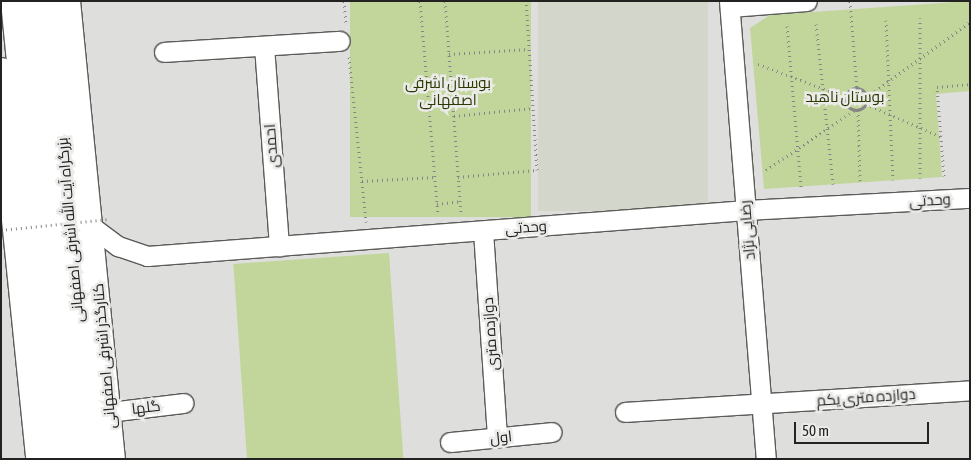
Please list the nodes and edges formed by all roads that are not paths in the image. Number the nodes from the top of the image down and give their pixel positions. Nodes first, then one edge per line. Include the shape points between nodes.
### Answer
1 (10, 1) edge
2 (27, 1) edge
3 (48, 1) edge
4 (68, 1) edge
5 (807, 1) edge
6 (729, 4) edge
7 (345, 40) road end
8 (264, 46) junction
9 (164, 52) dead end
10 (1, 72) edge
11 (970, 198) edge
12 (746, 210) junction
13 (100, 223) junction
14 (483, 231) junction
15 (279, 246) junction
16 (83, 255) junction
17 (970, 390) edge
18 (183, 403) dead end
19 (761, 404) junction
20 (108, 412) junction
21 (625, 412) dead end
22 (552, 432) dead end
23 (497, 438) junction
24 (450, 442) dead end
25 (40, 459) edge
26 (56, 459) edge
27 (73, 459) edge
28 (90, 459) edge
29 (113, 459) edge
30 (766, 459) edge

1 - 26 street
2 - 27 street
3 - 16 highway, بزرگراه آیت الله اشرفی اصفهانی
4 - 13 main road, کنارگذر اشرفی اصفهانی
5 - 6 street
6 - 12 street, رضایی نژاد
7 - 8 street
8 - 9 street
8 - 15 street, احمدی
10 - 25 highway
11 - 12 street, وحدتی
12 - 14 street, وحدتی
12 - 19 street, رضایی نژاد
13 - 15 street, وحدتی via 118,246 147,256
13 - 16 main road, کنارگذر اشرفی اصفهانی
14 - 15 street, وحدتی
14 - 23 street, دوازده متری
16 - 20 main road, کنارگذر اشرفی اصفهانی
16 - 28 highway, بزرگراه آیت الله اشرفی اصفهانی
17 - 19 street, دوازده متری یکم
18 - 20 street, گلها
19 - 21 street, دوازده متری یکم
19 - 30 street, رضایی نژاد
20 - 29 main road, کنارگذر اشرفی اصفهانی
22 - 23 street, اول
23 - 24 street, اول

